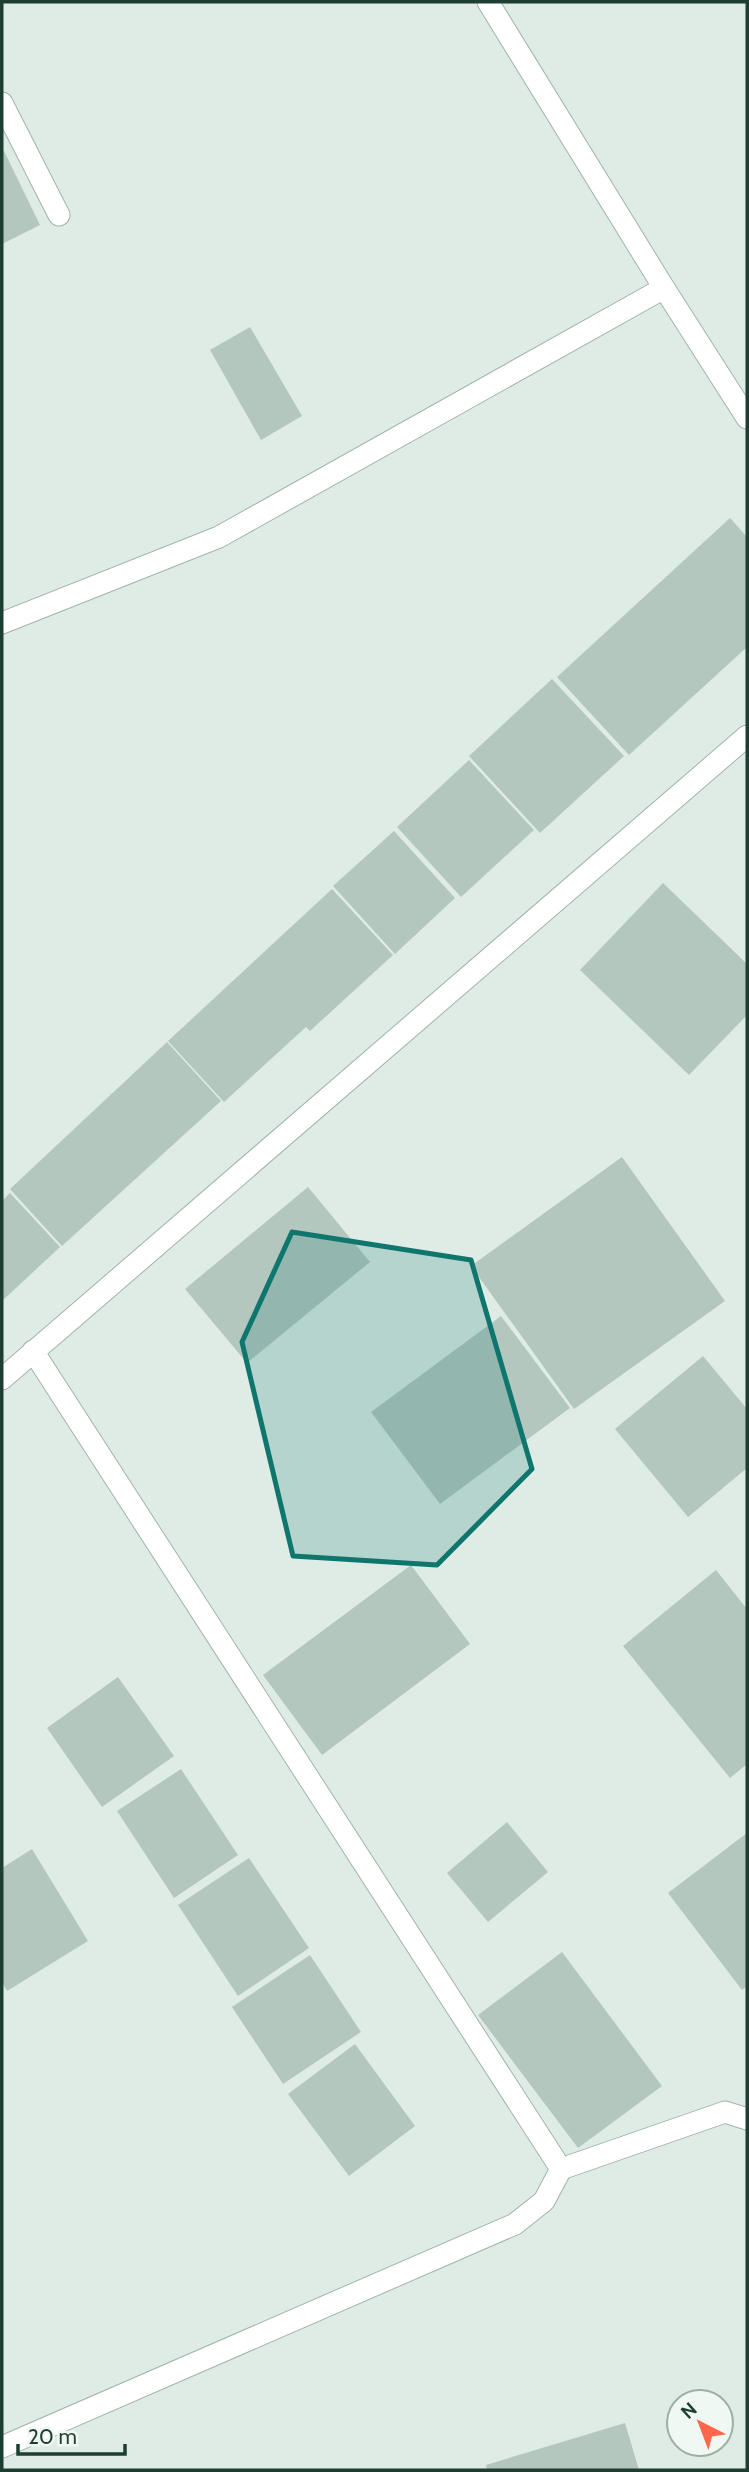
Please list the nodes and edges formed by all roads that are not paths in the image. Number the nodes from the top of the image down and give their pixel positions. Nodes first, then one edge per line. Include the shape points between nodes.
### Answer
1 (488, 2) edge
2 (2, 103) edge
3 (59, 215) dead end
4 (664, 288) junction
5 (747, 418) edge
6 (2, 623) edge
7 (747, 736) edge
8 (33, 1350) junction
9 (2, 1379) edge
10 (747, 2119) edge
11 (561, 2169) junction
12 (2, 2447) edge

1 - 4 street
2 - 3 street
4 - 5 street
4 - 6 street via 219,537
7 - 8 street
8 - 9 street
8 - 11 street
10 - 11 street via 724,2112
11 - 12 street via 544,2201 515,2224

